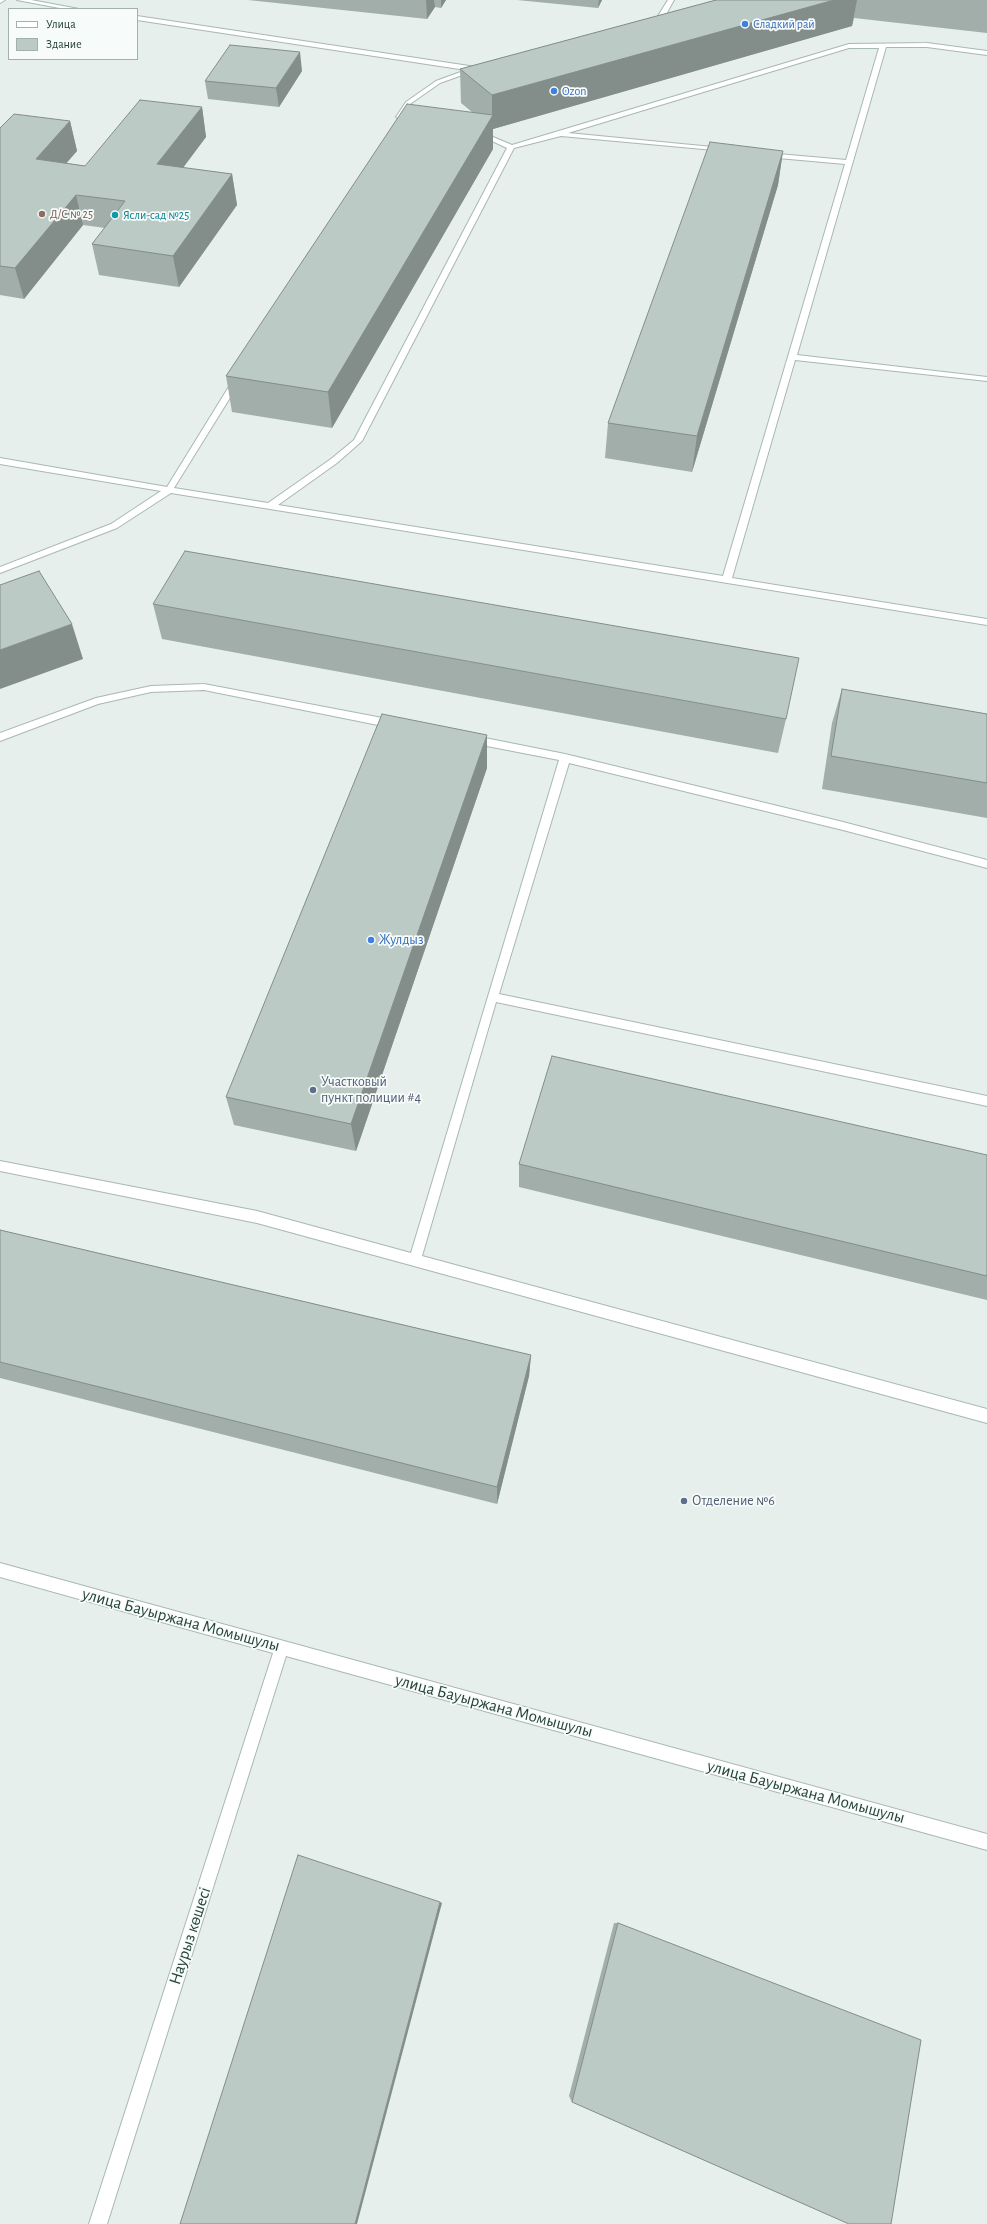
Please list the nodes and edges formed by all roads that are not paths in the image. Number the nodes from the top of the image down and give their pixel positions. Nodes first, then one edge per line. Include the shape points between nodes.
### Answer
1 (20, 0) edge
2 (671, 0) edge
3 (70, 8) edge
4 (138, 18) edge
5 (642, 29) edge
6 (883, 46) junction
7 (987, 53) edge
8 (396, 123) edge
9 (474, 131) edge
10 (559, 134) junction
11 (511, 147) junction
12 (732, 151) edge
13 (763, 154) edge
14 (849, 162) junction
15 (792, 357) junction
16 (240, 375) edge
17 (987, 380) edge
18 (0, 461) edge
19 (169, 490) junction
20 (269, 507) junction
21 (0, 570) edge
22 (727, 580) junction
23 (987, 622) edge
24 (400, 726) edge
25 (0, 737) edge
26 (463, 738) edge
27 (565, 758) junction
28 (987, 864) edge
29 (492, 997) junction
30 (987, 1101) edge
31 (0, 1166) edge
32 (415, 1260) junction
33 (987, 1416) edge
34 (0, 1570) edge
35 (282, 1647) junction
36 (987, 1842) edge
37 (98, 2224) edge

1 - 3 street
2 - 5 street via 657,25
4 - 8 street via 479,68 438,82 412,104
6 - 7 street via 927,45
6 - 10 street via 849,46
6 - 14 street
9 - 11 street
10 - 11 street
10 - 12 street
11 - 20 street via 358,441
13 - 14 street
14 - 15 street
15 - 17 street
15 - 22 street
16 - 19 street
18 - 19 street
19 - 20 street
19 - 21 street via 114,526
20 - 22 street
22 - 23 street
24 - 25 street via 204,687 151,689 96,701
26 - 27 street
27 - 28 street via 821,820
27 - 29 street
29 - 30 street
29 - 32 street
31 - 32 street via 257,1217
32 - 33 street
34 - 35 street, улица Бауыржана Момышулы
35 - 36 street, улица Бауыржана Момышулы
35 - 37 street, Наурыз көшесі

